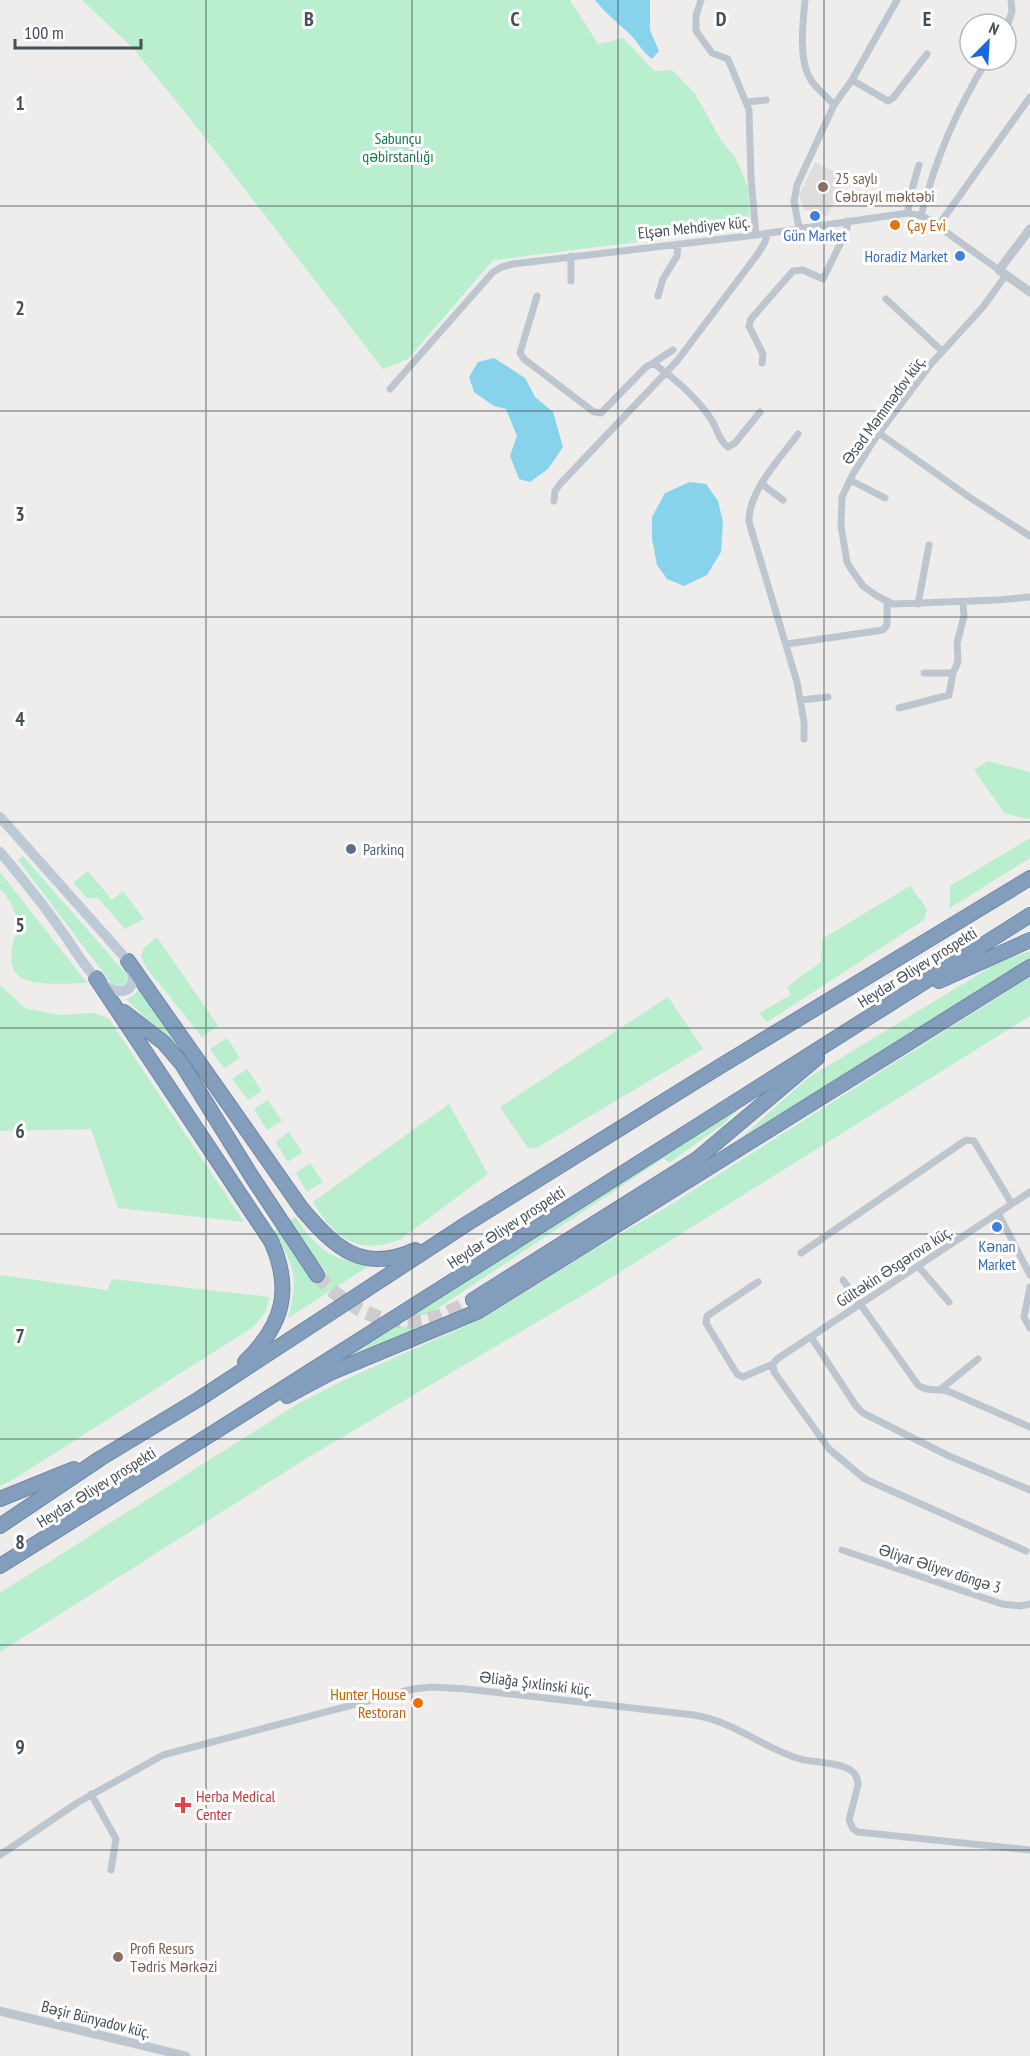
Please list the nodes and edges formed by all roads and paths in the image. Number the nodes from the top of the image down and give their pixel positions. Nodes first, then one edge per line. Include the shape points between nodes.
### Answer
1 (701, 0) edge
2 (805, 0) edge
3 (897, 0) edge
4 (927, 54) dead end
5 (980, 72) edge
6 (852, 80) junction
7 (1030, 97) edge
8 (766, 100) dead end
9 (746, 102) junction
10 (834, 105) junction
11 (919, 165) dead end
12 (908, 213) junction
13 (921, 216) junction
14 (848, 221) junction
15 (938, 226) junction
16 (799, 228) junction
17 (1030, 229) edge
18 (768, 233) junction
19 (756, 235) junction
20 (678, 244) junction
21 (571, 256) junction
22 (1003, 273) junction
23 (571, 281) dead end
24 (1030, 292) edge
25 (537, 296) dead end
26 (658, 296) dead end
27 (886, 299) dead end
28 (673, 350) dead end
29 (942, 351) junction
30 (653, 363) junction
31 (762, 363) dead end
32 (667, 373) junction
33 (390, 389) dead end
34 (760, 412) dead end
35 (879, 433) junction
36 (798, 434) dead end
37 (850, 480) junction
38 (762, 484) junction
39 (885, 498) dead end
40 (783, 500) dead end
41 (554, 501) dead end
42 (1030, 536) edge
43 (929, 545) dead end
44 (1030, 597) edge
45 (887, 602) junction
46 (963, 602) junction
47 (918, 604) junction
48 (787, 644) junction
49 (924, 673) dead end
50 (953, 673) junction
51 (828, 697) dead end
52 (801, 700) junction
53 (899, 708) dead end
54 (804, 739) dead end
55 (0, 817) edge
56 (0, 852) edge
57 (1030, 878) edge
58 (1030, 915) edge
59 (1030, 940) edge
60 (128, 961) junction
61 (1030, 967) edge
62 (96, 978) junction
63 (118, 1008) junction
64 (883, 1008) junction
65 (1030, 1192) edge
66 (1012, 1204) junction
67 (998, 1213) junction
68 (468, 1223) junction
69 (801, 1253) dead end
70 (918, 1266) junction
71 (317, 1275) tunnel mouth
72 (1030, 1275) edge
73 (843, 1280) dead end
74 (758, 1282) dead end
75 (1030, 1287) edge
76 (473, 1300) tunnel mouth
77 (949, 1302) dead end
78 (859, 1304) junction
79 (1030, 1328) edge
80 (812, 1337) junction
81 (978, 1359) dead end
82 (773, 1364) junction
83 (940, 1389) junction
84 (199, 1399) junction
85 (1028, 1423) edge
86 (213, 1433) junction
87 (101, 1458) junction
88 (1030, 1490) edge
89 (0, 1499) edge
90 (0, 1517) edge
91 (0, 1526) edge
92 (842, 1550) dead end
93 (1026, 1551) dead end
94 (0, 1566) edge
95 (1030, 1604) edge
96 (91, 1794) junction
97 (1030, 1850) edge
98 (0, 1855) edge
99 (111, 1870) dead end
100 (0, 2011) edge
101 (186, 2056) edge

1 - 9 street via 696,31 712,53 728,59
2 - 10 street via 806,72
3 - 6 street
4 - 6 street via 888,100
5 - 13 street via 951,124
6 - 10 street
7 - 15 street
8 - 9 street
9 - 19 street via 751,122
10 - 16 street via 797,185 794,202
11 - 12 street
12 - 13 street, Elşən Mehdiyev küç.
12 - 14 street, Elşən Mehdiyev küç.
13 - 15 street, Elşən Mehdiyev küç.
14 - 16 street, Elşən Mehdiyev küç.
14 - 31 street via 823,279 804,270 793,271 751,319 749,326 763,354
15 - 22 street, Elşən Mehdiyev küç.
16 - 18 street, Elşən Mehdiyev küç.
17 - 22 street
18 - 19 street, Elşən Mehdiyev küç.
18 - 32 street via 757,255
19 - 20 street, Elşən Mehdiyev küç.
20 - 21 street, Elşən Mehdiyev küç.
20 - 26 street via 677,256
21 - 23 street
21 - 33 street, Elşən Mehdiyev küç. via 513,264 493,272
22 - 24 street, Elşən Mehdiyev küç.
22 - 29 street, Əsəd Məmmədov küç. via 984,307
25 - 30 street via 520,352 594,412 601,413
27 - 29 street
28 - 30 street
29 - 35 street, Əsəd Məmmədov küç.
30 - 32 street
32 - 34 street via 701,406 728,447
32 - 41 street via 564,479 555,491
35 - 37 street, Əsəd Məmmədov küç.
35 - 42 street
36 - 38 street
37 - 39 street
37 - 45 street, Əsəd Məmmədov küç. via 841,506 847,562 863,585
38 - 40 street
38 - 48 street via 751,503 750,531
43 - 47 street
44 - 46 street
45 - 47 street
45 - 48 street via 887,625 883,630
46 - 47 street
46 - 50 street via 958,662
48 - 52 street
49 - 50 street
50 - 53 street via 949,695
51 - 52 street
52 - 54 street
55 - 60 main road
56 - 62 main road
57 - 68 highway, Heydər Əliyev prospekti
58 - 64 highway, Heydər Əliyev prospekti
59 - 64 highway
60 - 62 main road via 134,975 125,991 113,990
60 - 68 highway via 302,1209 334,1243 358,1256 389,1259 414,1251
61 - 86 highway via 479,1311 332,1372
62 - 63 highway
63 - 71 highway via 172,1051
63 - 84 highway via 280,1260 284,1281 281,1309 265,1340
64 - 76 highway via 697,1159
64 - 86 highway, Heydər Əliyev prospekti
65 - 66 street, Gültəkin Əsgərova küç.
66 - 67 street, Gültəkin Əsgərova küç.
66 - 69 street via 974,1141 966,1140
67 - 70 street, Gültəkin Əsgərova küç.
67 - 72 street
68 - 84 highway, Heydər Əliyev prospekti
70 - 77 street
70 - 78 street, Gültəkin Əsgərova küç.
73 - 78 street
74 - 82 street, Gültəkin Əsgərova küç. via 707,1316 706,1323 740,1376
75 - 79 street via 1024,1317
78 - 80 street, Gültəkin Əsgərova küç.
78 - 83 street via 918,1385 924,1390
80 - 82 street, Gültəkin Əsgərova küç.
80 - 88 street via 864,1413 949,1456
81 - 83 street
82 - 93 street via 774,1372 817,1434 837,1457 865,1479
83 - 85 street
84 - 87 highway, Heydər Əliyev prospekti
86 - 94 highway, Heydər Əliyev prospekti
87 - 89 highway
87 - 90 highway
87 - 91 highway, Heydər Əliyev prospekti
92 - 95 street, Əliyar Əliyev döngə 3 via 1002,1604
96 - 97 street, Əliağa Şıxlinski küç. via 172,1752 413,1689 442,1687 711,1718 789,1755 855,1772 858,1785 849,1820 858,1832
96 - 98 street, Əliağa Şıxlinski küç.
96 - 99 street via 116,1839
100 - 101 street, Bəşir Bünyadov küç.

